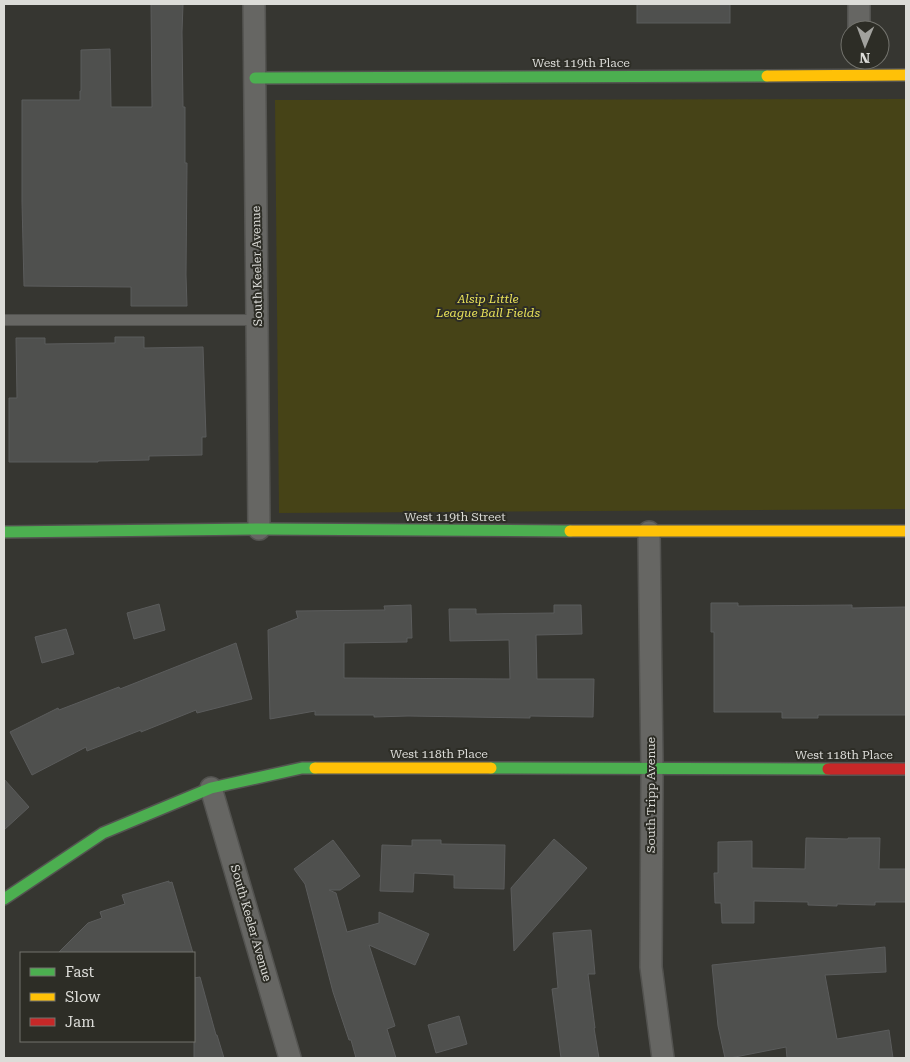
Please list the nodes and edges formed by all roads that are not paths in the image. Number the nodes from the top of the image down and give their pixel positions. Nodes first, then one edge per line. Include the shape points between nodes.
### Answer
1 (254, 4) edge
2 (859, 4) edge
3 (859, 20) edge
4 (840, 68) edge
5 (873, 70) edge
6 (906, 75) edge
7 (255, 78) junction
8 (4, 320) edge
9 (258, 320) junction
10 (259, 529) junction
11 (906, 531) edge
12 (4, 532) edge
13 (649, 532) junction
14 (652, 768) junction
15 (906, 769) edge
16 (211, 788) junction
17 (4, 900) edge
18 (290, 1058) edge
19 (662, 1058) edge

1 - 7 street, South Keeler Avenue
2 - 3 street
4 - 7 street, West 119th Place
5 - 6 street, West 119th Place
7 - 9 street, South Keeler Avenue
8 - 9 lane
9 - 10 street, South Keeler Avenue
10 - 12 street, West 119th Street
10 - 13 street, West 119th Street
11 - 13 street, West 119th Street
13 - 14 street, South Tripp Avenue
14 - 15 street, West 118th Place
14 - 16 street, West 118th Place via 302,768
14 - 19 street, South Tripp Avenue via 651,967
16 - 17 street, West 118th Place via 103,833
16 - 18 street, South Keeler Avenue

